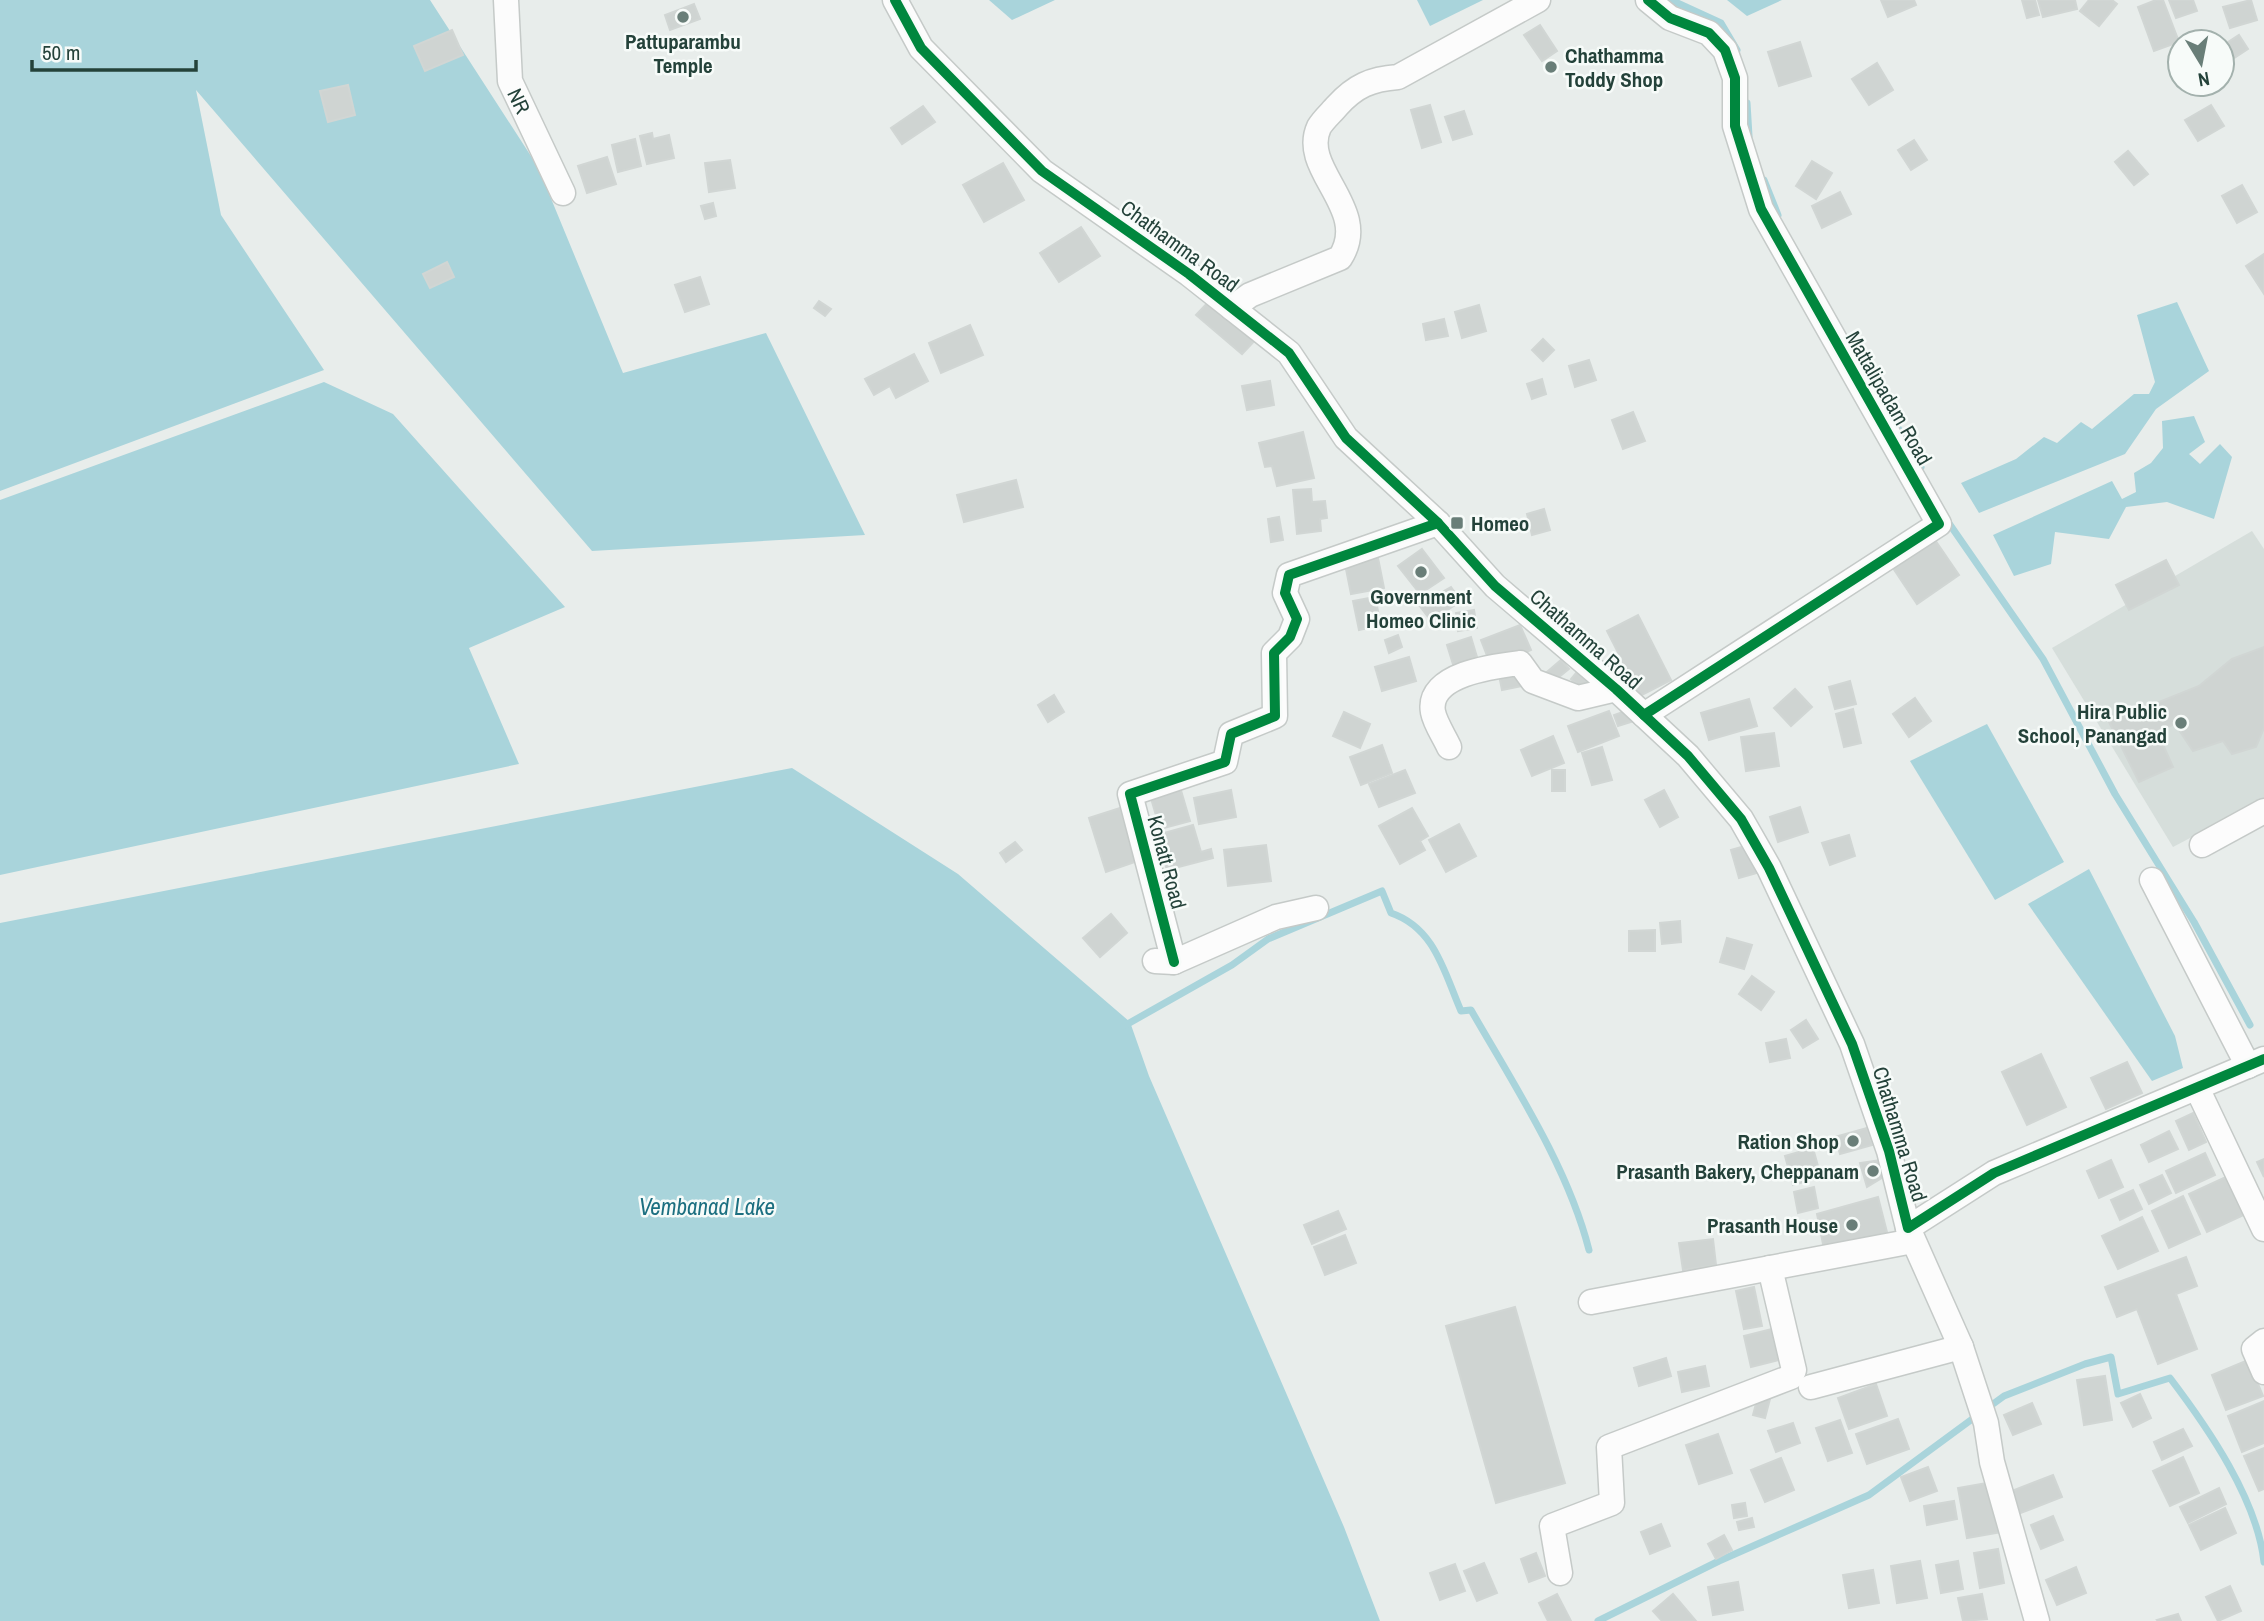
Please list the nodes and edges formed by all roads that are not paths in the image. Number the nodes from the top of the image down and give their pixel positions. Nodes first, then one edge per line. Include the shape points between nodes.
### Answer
1 (506, 0) edge
2 (895, 0) edge
3 (1538, 0) edge
4 (1648, 0) edge
5 (563, 193) dead end
6 (1232, 308) junction
7 (1438, 523) junction
8 (1616, 689) junction
9 (1643, 715) junction
10 (1450, 747) dead end
11 (2264, 811) edge
12 (2202, 845) dead end
13 (2152, 880) dead end
14 (1316, 908) dead end
15 (2256, 1063) edge
16 (2197, 1088) junction
17 (2264, 1228) edge
18 (1910, 1235) junction
19 (1770, 1268) junction
20 (1591, 1302) dead end
21 (2264, 1341) edge
22 (1961, 1347) junction
23 (2264, 1372) edge
24 (1811, 1387) dead end
25 (1560, 1573) dead end
26 (2037, 1621) edge

1 - 5 street, NR via 510,81
2 - 6 street, Chathamma Road via 921,48 1042,172
3 - 6 street via 1398,77 1372,79 1350,91 1319,127 1314,152 1339,197 1348,226 1348,246 1340,258 1250,295
4 - 9 street, Mattalipadam Road via 1670,18 1709,33 1725,50 1735,78 1735,126 1761,209 1939,524
6 - 7 street, Chathamma Road via 1289,354 1346,438
7 - 8 street, Chathamma Road via 1495,586
7 - 14 street, Konatt Road via 1289,575 1285,593 1297,619 1290,637 1274,653 1275,716 1231,734 1224,762 1129,794 1164,961 1276,917
8 - 9 street, Chathamma Road
8 - 10 street via 1578,698 1534,681 1520,663 1480,669 1444,684 1435,696 1432,711
9 - 18 street, Chathamma Road via 1688,756 1741,819 1769,868 1852,1044 1889,1152
11 - 12 street
13 - 15 street
15 - 16 street, Chathamma Road
16 - 17 street
16 - 18 street, Chathamma Road via 1993,1173
18 - 19 street
18 - 22 street
19 - 20 street
19 - 25 street via 1794,1370 1791,1377 1609,1447 1612,1503 1552,1526
21 - 23 street via 2255,1349
22 - 24 street
22 - 26 street via 1986,1423 1992,1462

